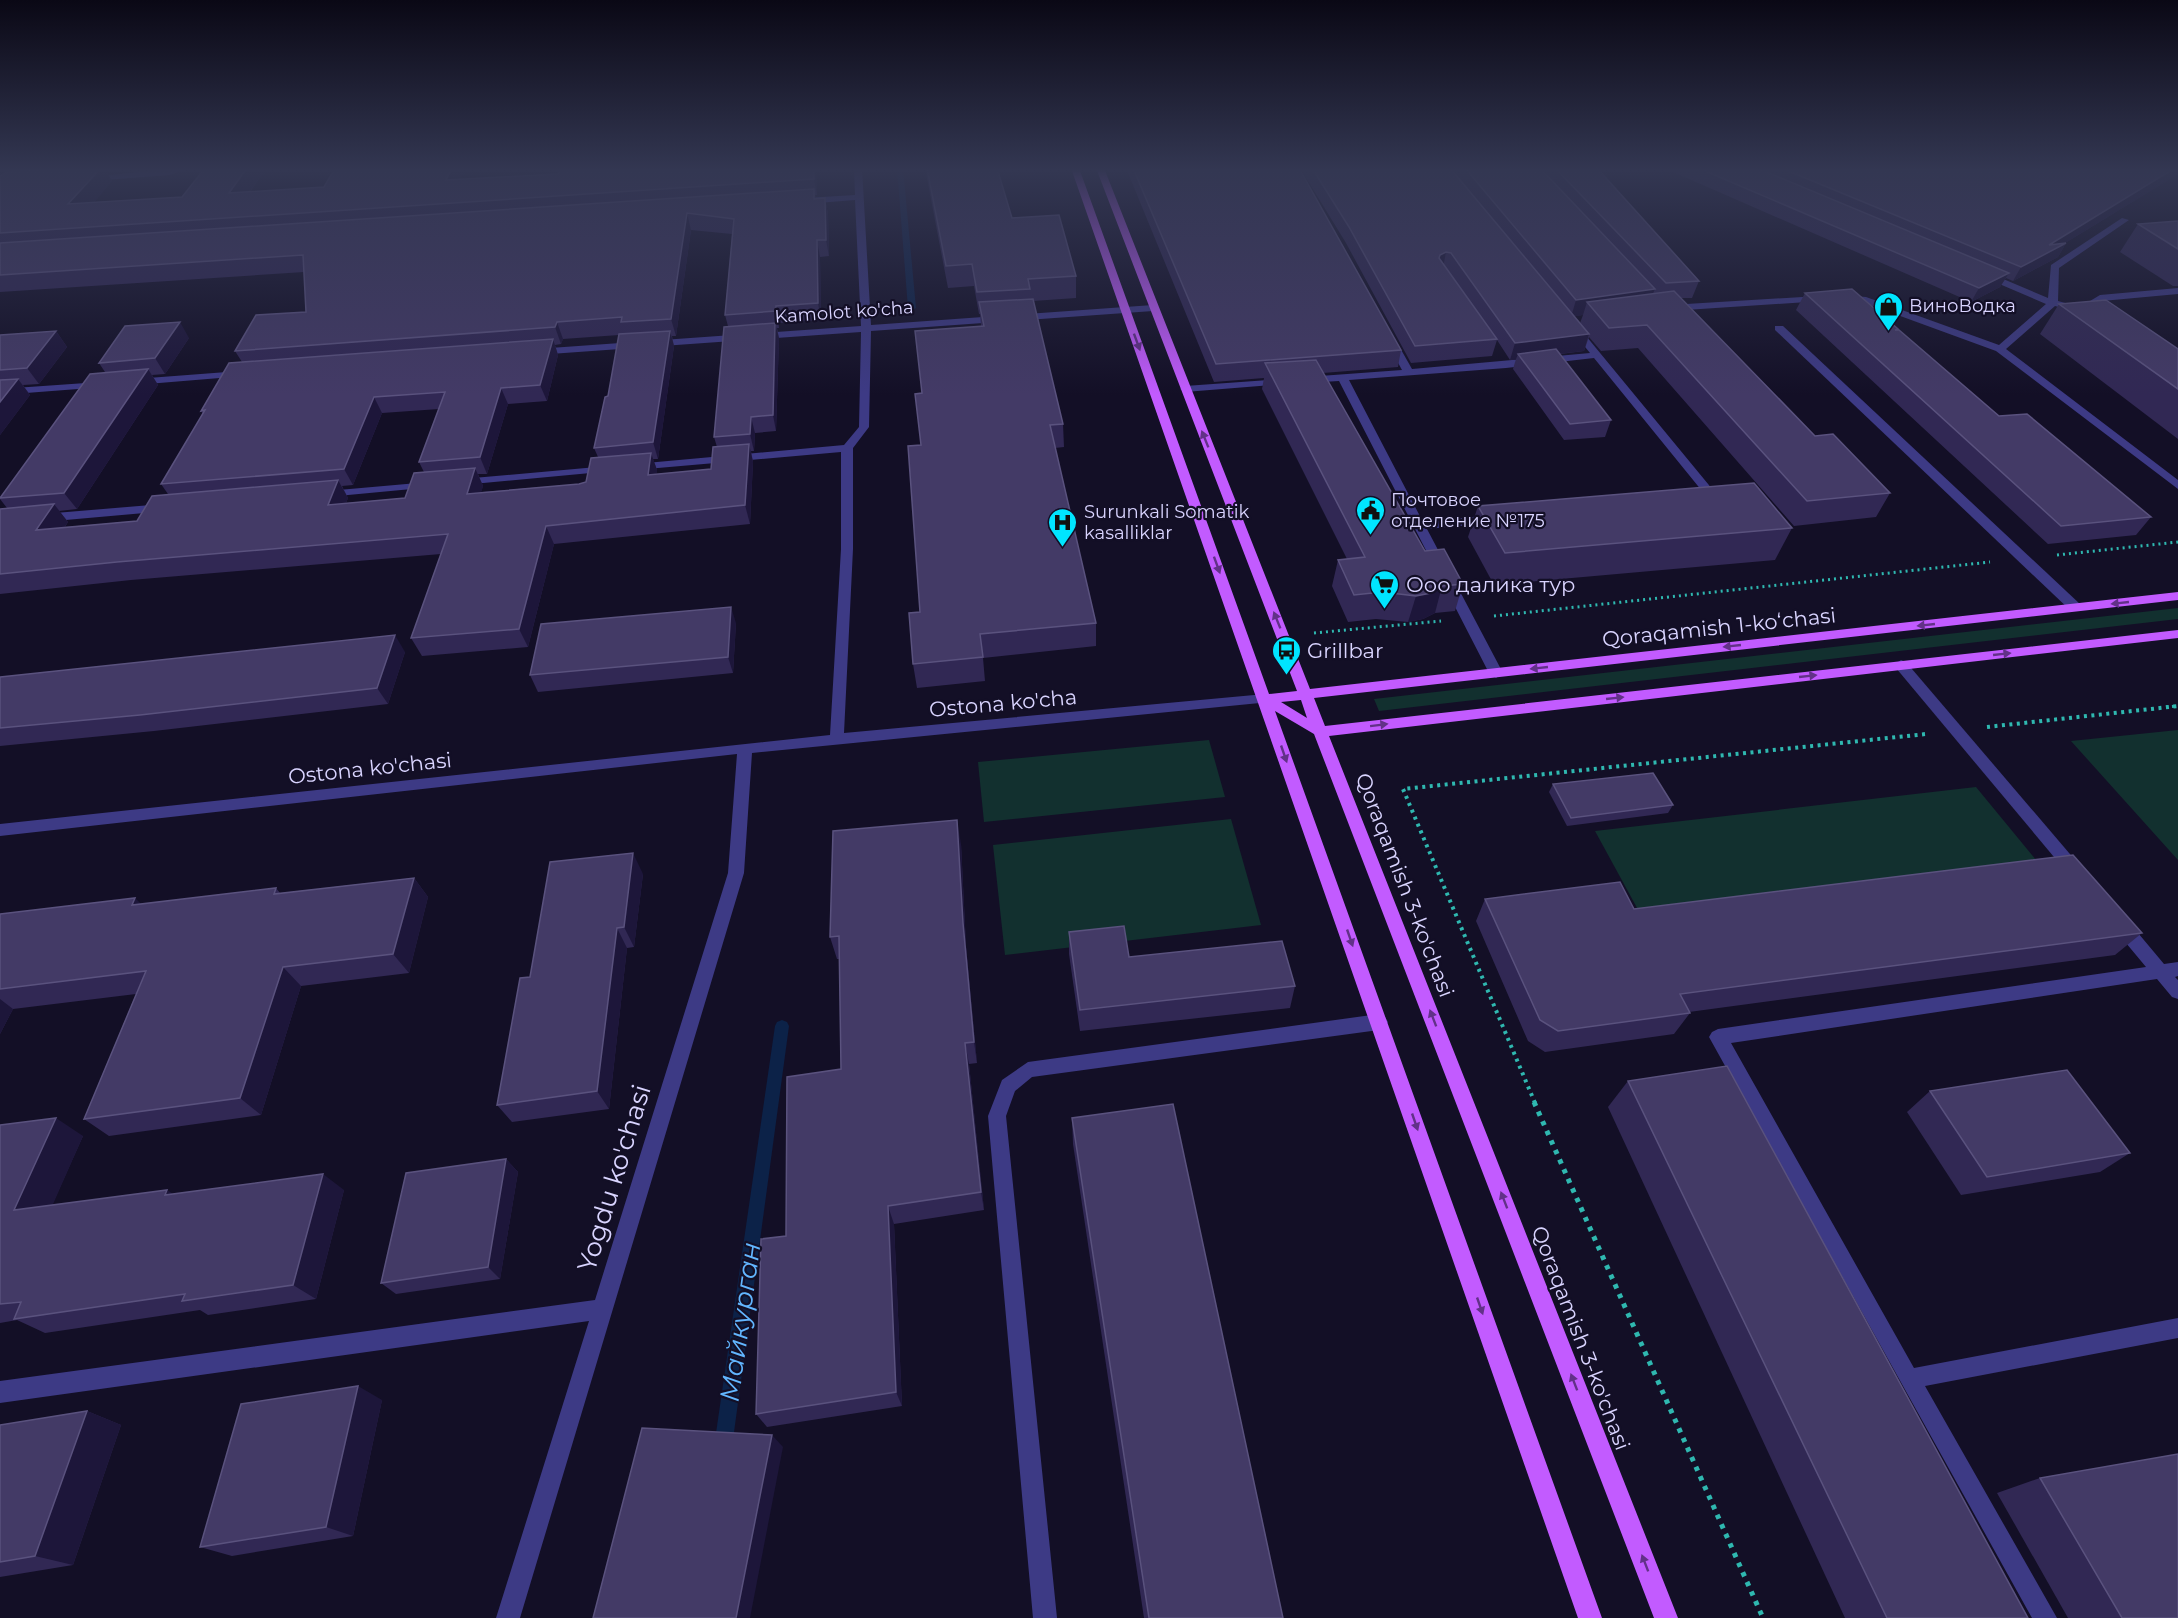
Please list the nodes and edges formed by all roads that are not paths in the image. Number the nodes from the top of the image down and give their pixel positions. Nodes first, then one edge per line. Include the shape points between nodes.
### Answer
1 (862, 244) edge
2 (1101, 244) edge
3 (1129, 244) edge
4 (2089, 244) edge
5 (1978, 271) edge
6 (2178, 291) edge
7 (2053, 303) junction
8 (1153, 308) junction
9 (1125, 309) junction
10 (1660, 309) edge
11 (2080, 309) junction
12 (2090, 316) edge
13 (1573, 321) edge
14 (866, 327) junction
15 (1779, 328) dead end
16 (1387, 332) edge
17 (2000, 350) junction
18 (522, 353) edge
19 (1596, 355) junction
20 (249, 373) edge
21 (1409, 373) junction
22 (1342, 377) junction
23 (119, 383) edge
24 (107, 384) edge
25 (1185, 389) junction
26 (0, 392) edge
27 (847, 448) junction
28 (2178, 486) edge
29 (310, 495) edge
30 (1680, 500) edge
31 (179, 507) edge
32 (1503, 518) edge
33 (36, 519) edge
34 (1421, 526) junction
35 (2178, 596) edge
36 (2076, 608) junction
37 (2178, 634) edge
38 (1900, 665) junction
39 (1496, 673) junction
40 (1306, 694) junction
41 (1265, 699) junction
42 (1321, 732) junction
43 (837, 740) junction
44 (745, 748) junction
45 (0, 830) edge
46 (2084, 882) edge
47 (2114, 917) edge
48 (2178, 969) edge
49 (2159, 971) junction
50 (2178, 992) edge
51 (1379, 1022) junction
52 (602, 1309) junction
53 (2178, 1328) edge
54 (1909, 1379) junction
55 (0, 1392) edge
56 (508, 1618) edge
57 (1046, 1618) edge
58 (1590, 1618) edge
59 (1666, 1618) edge
60 (2045, 1618) edge

1 - 14 street
2 - 9 main road
3 - 8 main road, Qoraqamish 3-ko'chasi
4 - 7 street via 2054,267
5 - 7 street
6 - 11 street via 2100,298
7 - 11 street
7 - 17 street
8 - 9 street, Kamolot ko'cha
8 - 25 main road, Qoraqamish 3-ko'chasi
9 - 14 street, Kamolot ko'cha
9 -> 41 main road
10 - 17 street via 1863,298
11 - 12 street
13 - 19 street
14 - 18 street, Kamolot ko'cha
14 - 27 street via 864,427
15 - 36 street
16 - 21 street
17 - 28 street
19 - 21 street via 1503,360
19 - 30 street via 1709,492
20 - 23 street
21 - 22 street
22 - 25 street
22 - 34 street
24 - 26 street
40 -> 25 main road, Qoraqamish 3-ko'chasi
27 - 29 street
27 - 43 street via 847,549
31 - 33 street
32 - 34 street
34 - 39 street
35 -> 36 main road, Qoraqamish 1-koʻchasi
36 -> 39 main road, Qoraqamish 1-koʻchasi
38 -> 37 main road
42 -> 38 main road
38 - 46 street
39 - 40 main road, Qoraqamish 1-koʻchasi
40 - 41 main road, Qoraqamish 1-koʻchasi
40 - 42 main road, Qoraqamish 3-ko'chasi
41 - 42 main road
41 - 43 street, Ostona ko'cha
41 -> 51 main road
59 -> 42 main road, Qoraqamish 3-ko'chasi
43 - 44 street, Ostona ko'cha
44 - 45 street, Ostona ko'chasi
44 - 52 street, Yogdu ko'chasi via 736,873
47 - 49 street
48 - 49 street
49 - 50 street
49 - 54 street via 1718,1037
51 - 57 street via 1028,1070 1008,1086 997,1116
51 -> 58 main road
52 - 55 street
52 - 56 street, Yogdu ko'chasi
53 - 54 street
54 - 60 street

